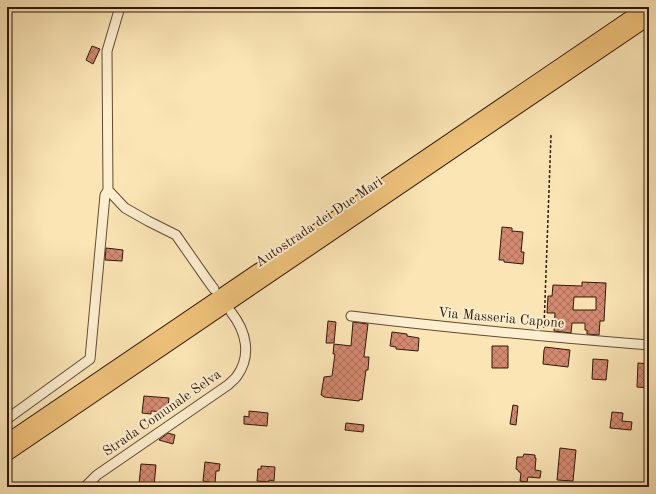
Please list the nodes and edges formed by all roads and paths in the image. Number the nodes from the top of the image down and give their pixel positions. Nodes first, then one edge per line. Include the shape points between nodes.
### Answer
1 (120, 7) edge
2 (646, 7) edge
3 (649, 18) edge
4 (551, 135) dead end
5 (108, 190) junction
6 (214, 289) dead end
7 (231, 312) dead end
8 (351, 316) dead end
9 (544, 336) junction
10 (649, 345) edge
11 (7, 419) edge
12 (7, 441) edge
13 (7, 454) edge
14 (85, 487) edge

1 - 5 street via 107,51
2 - 12 highway, Autostrada dei Due Mari
3 - 13 highway, Autostrada dei Due Mari
4 - 9 path
5 - 6 street via 125,208 176,235
5 - 11 street via 105,194 90,359
7 - 14 street, Strada Comunale Selva via 241,328 245,342 246,356 237,376 228,385 97,475
8 - 9 street, Via Masseria Capone
9 - 10 street, Via Masseria Capone

